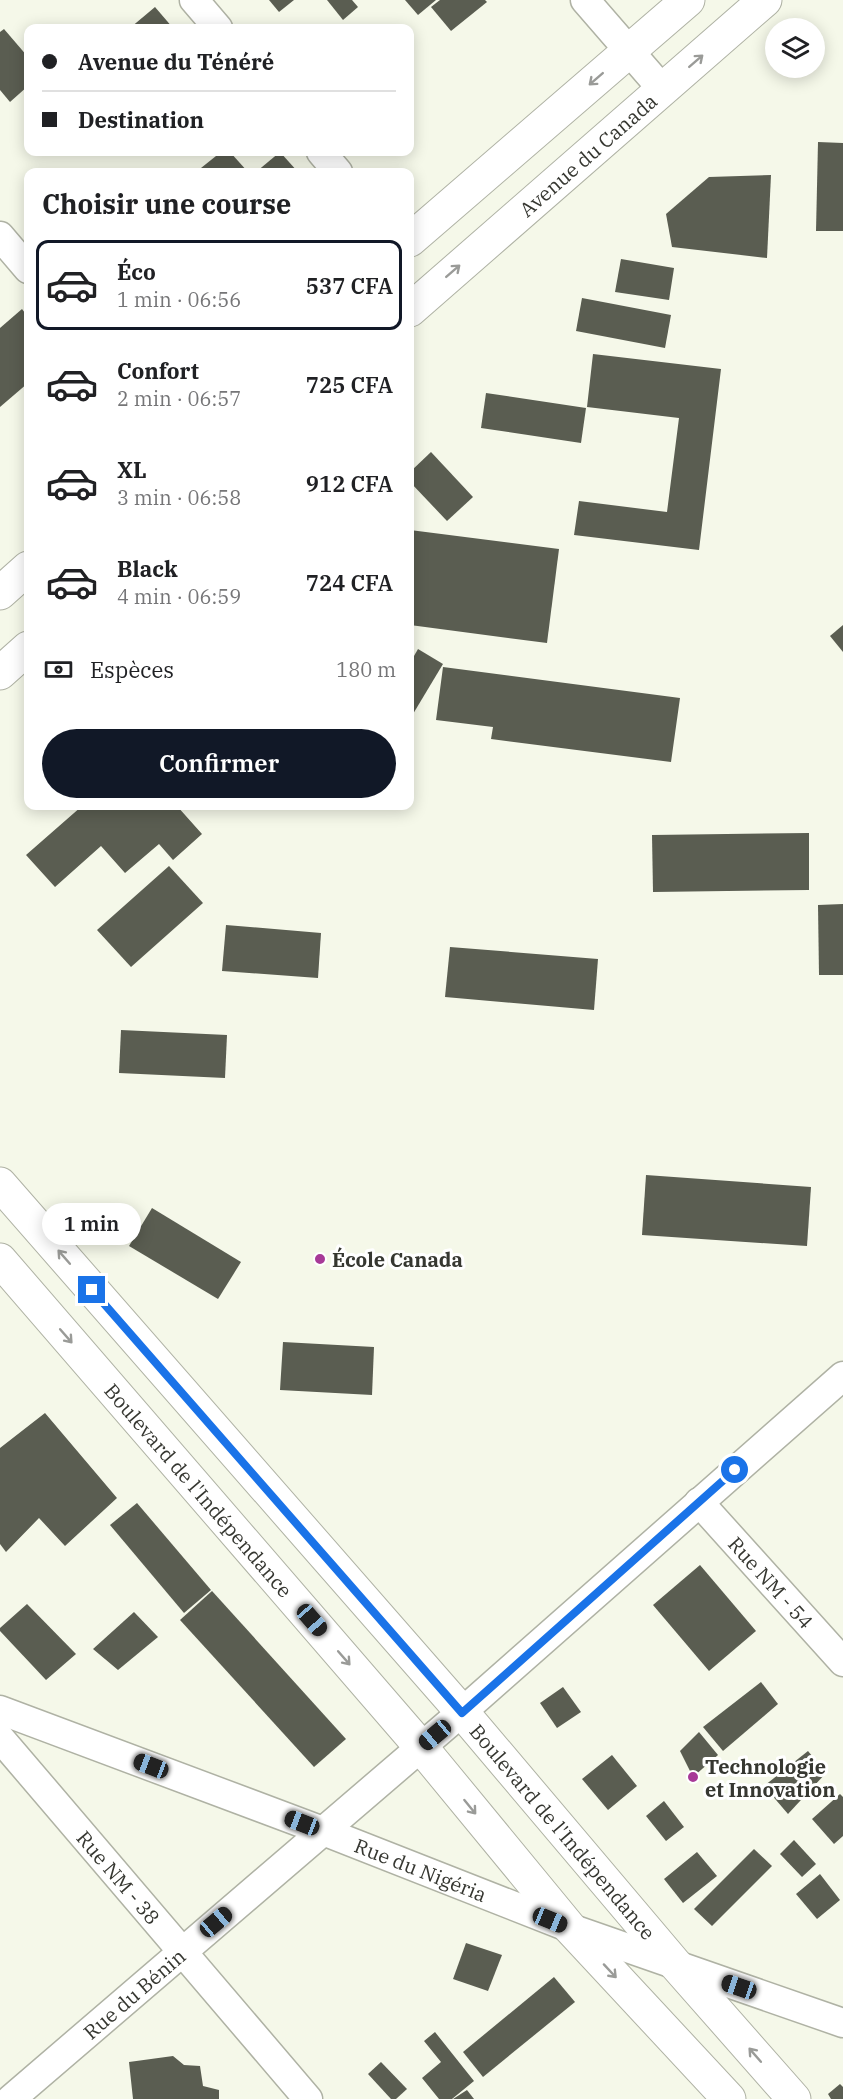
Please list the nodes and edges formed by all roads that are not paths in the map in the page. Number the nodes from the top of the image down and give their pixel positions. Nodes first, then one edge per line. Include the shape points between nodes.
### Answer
1 (194, 0) edge
2 (585, 0) edge
3 (688, 0) edge
4 (765, 0) edge
5 (215, 24) edge
6 (629, 51) junction
7 (663, 90) junction
8 (324, 156) edge
9 (335, 168) edge
10 (0, 236) edge
11 (414, 237) edge
12 (24, 264) edge
13 (414, 307) edge
14 (24, 572) edge
15 (0, 593) edge
16 (24, 652) edge
17 (0, 673) edge
18 (0, 1185) edge
19 (0, 1260) edge
20 (843, 1376) edge
21 (699, 1502) junction
22 (843, 1662) edge
23 (0, 1710) edge
24 (462, 1713) junction
25 (0, 1738) edge
26 (421, 1747) junction
27 (323, 1831) junction
28 (570, 1928) junction
29 (180, 1952) junction
30 (676, 1965) junction
31 (843, 2023) edge
32 (11, 2099) edge
33 (308, 2099) edge
34 (729, 2099) edge
35 (794, 2099) edge

1 - 5 street
2 - 6 street
3 - 6 main road
7 -> 4 main road, Avenue du Canada
6 - 7 street
6 -> 11 main road
13 -> 7 main road, Avenue du Canada
8 - 9 street
10 - 12 street
14 - 15 main road
16 - 17 main road
24 -> 18 main road, Boulevard de l'Indépendance
19 -> 26 main road, Boulevard de l'Indépendance
20 - 21 street, Rue du Bénin
21 - 22 street, Rue NM - 54
21 - 24 street, Rue du Bénin
23 - 27 street, Rue du Nigéria
24 - 26 street, Rue du Bénin
24 - 30 main road, Boulevard de l'Indépendance
25 - 29 street, Rue NM - 38
26 - 27 street, Rue du Bénin
26 -> 28 main road, Boulevard de l'Indépendance
27 - 28 street, Rue du Nigéria
27 - 29 street, Rue du Bénin
28 - 30 street, Rue du Nigéria
28 -> 34 main road, Boulevard de l'Indépendance
29 - 32 street, Rue du Bénin
29 - 33 street, Rue NM - 38
30 - 31 street, Rue du Nigéria
35 -> 30 main road, Boulevard de l'Indépendance

